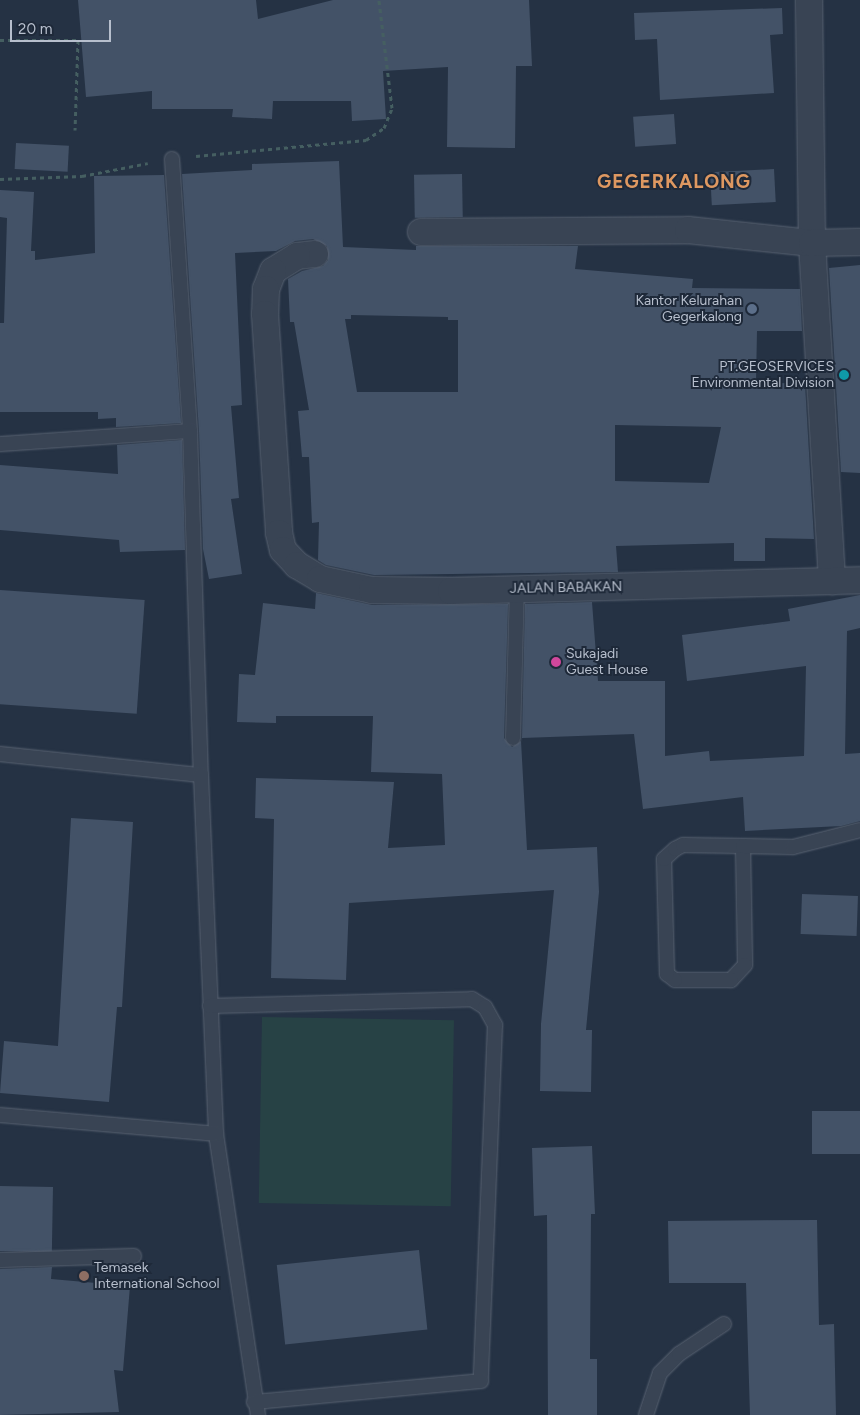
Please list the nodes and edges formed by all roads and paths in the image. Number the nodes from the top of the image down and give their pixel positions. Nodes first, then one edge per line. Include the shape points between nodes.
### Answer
1 (379, 0) edge
2 (809, 0) edge
3 (0, 40) edge
4 (75, 130) dead end
5 (172, 159) junction
6 (0, 179) edge
7 (421, 232) dead end
8 (860, 242) edge
9 (812, 243) junction
10 (315, 254) dead end
11 (190, 431) junction
12 (0, 444) edge
13 (860, 580) edge
14 (832, 581) junction
15 (517, 589) junction
16 (513, 738) dead end
17 (0, 754) edge
18 (201, 775) junction
19 (860, 830) edge
20 (743, 846) junction
21 (210, 1006) junction
22 (0, 1115) edge
23 (216, 1134) junction
24 (134, 1256) dead end
25 (0, 1260) edge
26 (724, 1324) dead end
27 (256, 1408) edge
28 (646, 1415) edge

1 - 5 path via 392,108 384,128 366,140
2 - 9 street
3 - 4 path via 78,40
5 - 6 path via 82,176
5 - 11 lane
7 - 9 street via 688,230
8 - 9 street
9 - 14 street
10 - 15 street, JALAN BABAKAN via 284,262 273,271 266,288 279,533 283,550 297,565 320,579 372,590
11 - 12 lane
11 - 18 lane
13 - 14 street, JALAN BABAKAN
14 - 15 street, JALAN BABAKAN
15 - 16 lane
17 - 18 lane
18 - 21 lane
19 - 20 lane via 793,847
20 - 20 lane via 683,845 664,859 667,974 675,980 731,980 745,965
21 - 23 lane
21 - 27 lane via 472,1000 485,1007 494,1025 481,1381
22 - 23 lane
23 - 27 lane
24 - 25 lane
26 - 28 lane via 680,1354 660,1373

